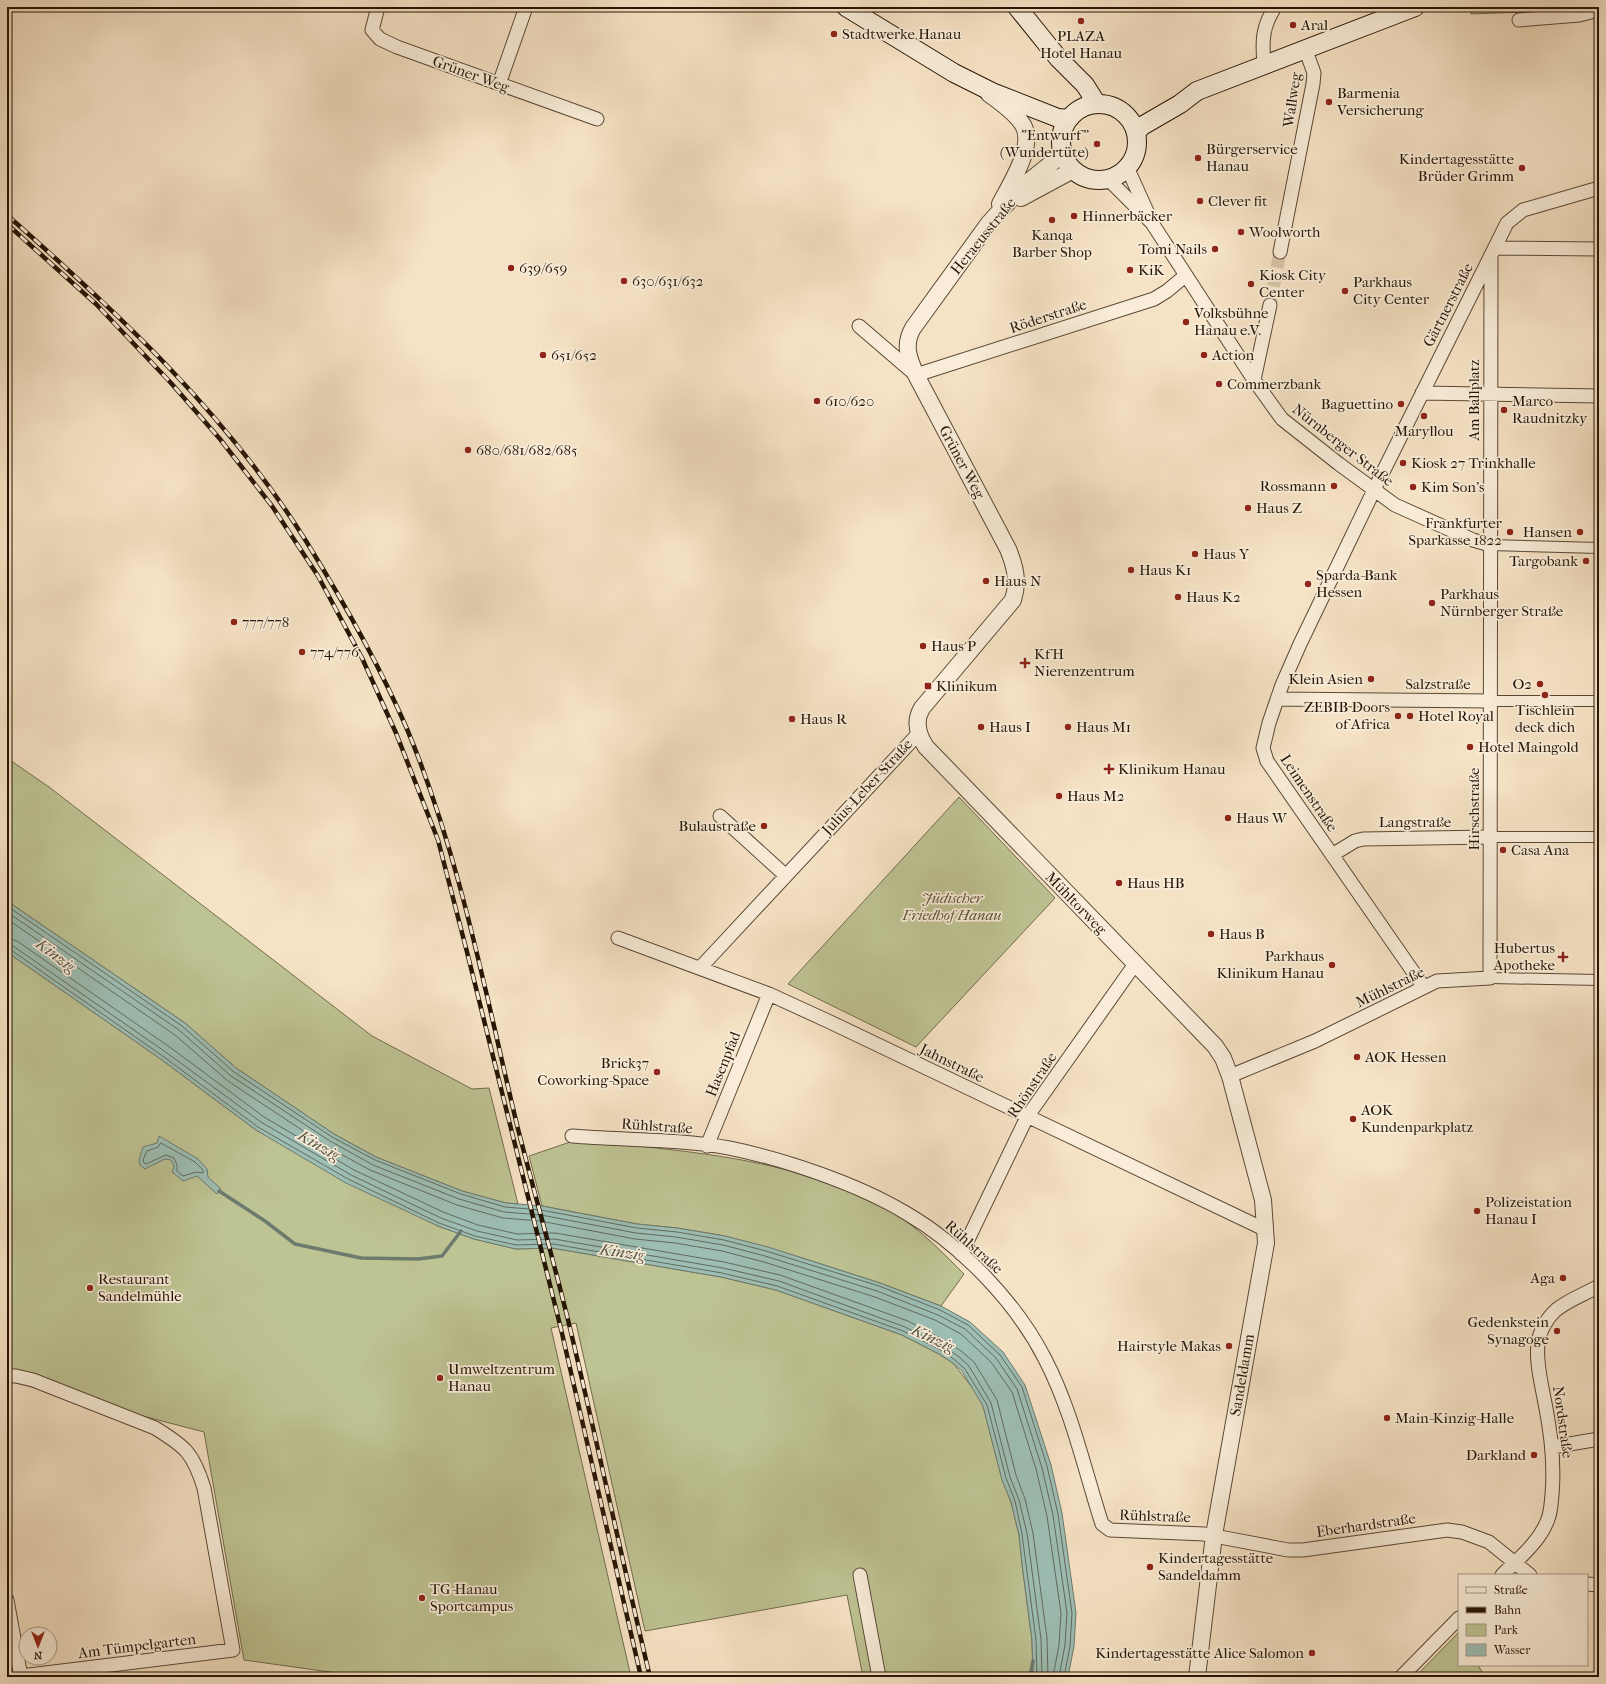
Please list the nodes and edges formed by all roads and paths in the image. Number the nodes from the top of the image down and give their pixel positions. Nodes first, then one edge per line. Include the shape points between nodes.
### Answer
1 (378, 7) edge
2 (526, 7) edge
3 (846, 7) edge
4 (1017, 7) edge
5 (1275, 7) edge
6 (1415, 7) edge
7 (1599, 10) edge
8 (1519, 20) dead end
9 (1305, 48) junction
10 (1059, 59) junction
11 (1264, 64) junction
12 (499, 84) junction
13 (986, 89) junction
14 (1197, 91) junction
15 (1097, 104) junction
16 (1074, 114) junction
17 (1126, 116) junction
18 (597, 119) dead end
19 (1136, 134) junction
20 (1062, 148) junction
21 (1128, 167) junction
22 (1073, 170) junction
23 (1108, 179) junction
24 (1599, 188) edge
25 (1005, 208) junction
26 (990, 223) junction
27 (1152, 224) junction
28 (1599, 249) edge
29 (1280, 252) tunnel mouth
30 (1493, 252) junction
31 (1186, 276) junction
32 (1270, 305) tunnel mouth
33 (859, 326) dead end
34 (913, 328) joint
35 (916, 375) junction
36 (1254, 380) junction
37 (1422, 393) junction
38 (1489, 394) junction
39 (1599, 396) edge
40 (1374, 490) junction
41 (1490, 545) junction
42 (1599, 548) edge
43 (1008, 549) joint
44 (1277, 699) junction
45 (1491, 701) junction
46 (1599, 702) edge
47 (919, 733) junction
48 (720, 816) dead end
49 (1490, 837) junction
50 (1599, 837) edge
51 (1332, 855) junction
52 (785, 875) junction
53 (618, 938) dead end
54 (1135, 964) junction
55 (700, 968) junction
56 (1490, 978) junction
57 (1599, 980) edge
58 (1423, 986) junction
59 (769, 994) junction
60 (1230, 1076) junction
61 (1027, 1117) junction
62 (572, 1136) dead end
63 (707, 1146) junction
64 (1266, 1230) junction
65 (961, 1254) junction
66 (1599, 1286) edge
67 (7, 1376) edge
68 (1599, 1439) edge
69 (1552, 1447) junction
70 (1214, 1535) junction
71 (1515, 1562) junction
72 (860, 1574) dead end
73 (1503, 1574) edge
74 (1529, 1574) edge
75 (1588, 1584) edge
76 (1599, 1585) edge
77 (7, 1600) edge
78 (1458, 1619) edge
79 (10, 1638) edge
80 (21, 1676) edge
81 (879, 1677) edge
82 (1197, 1677) edge
83 (1401, 1677) edge

1 - 12 street, Grüner Weg via 372,30 380,39
2 - 12 street
3 - 13 main road via 922,55
4 - 10 main road
5 - 11 street via 1270,14 1262,41
6 - 9 main road
7 - 8 street
9 - 11 main road
9 - 29 street, Wallweg via 1314,78
10 - 15 main road via 1085,85
10 - 16 main road via 1069,76
11 - 14 main road
12 - 18 street, Grüner Weg
13 - 16 main road via 1058,118
13 - 20 main road via 1051,129
13 - 26 street via 1022,123 1027,142 1012,180
14 - 17 main road via 1175,96 1149,109
14 - 19 main road via 1142,126
15 - 16 main road
15 - 17 main road via 1112,106
16 - 20 main road via 1063,129
17 - 19 main road
19 - 21 main road via 1136,151
20 - 22 main road
20 - 25 street, Heraeusstraße via 1023,186
21 - 23 main road
21 - 27 street
22 - 23 main road via 1093,180
22 - 25 street
23 - 27 street, Nürnberger Straße
24 - 30 street, Gärtnerstraße via 1523,210 1507,224
25 - 26 street, Heraeusstraße
26 - 34 street, Heraeusstraße
27 - 31 street, Nürnberger Straße
28 - 30 street
30 - 37 street, Gärtnerstraße
30 - 38 street, Am Ballplatz
31 - 35 street, Röderstraße via 1154,299
31 - 36 street, Nürnberger Straße
32 - 36 street
33 - 35 street, Grüner Weg
34 - 35 street, Grüner Weg via 907,346
35 - 43 street, Grüner Weg
36 - 40 street, Nürnberger Straße via 1282,419
37 - 38 street
37 - 40 street, Gärtnerstraße
38 - 39 street
38 - 41 street, Am Ballplatz
40 - 41 street, Nürnberger Straße via 1410,512
40 - 44 street, Leimenstraße via 1300,644
41 - 42 street, Nürnberger Straße
41 - 45 street, Hirschstraße
43 - 47 street, Julius-Leber-Straße via 1016,576 1013,600 922,708 918,718
44 - 45 street, Salzstraße
44 - 51 street, Leimenstraße via 1263,748 1265,756
45 - 46 street, Salzstraße
45 - 49 street, Hirschstraße
47 - 52 street, Julius-Leber-Straße
47 - 54 street, Mühltorweg via 926,747
48 - 52 street
49 - 50 street, Langstraße
49 - 51 street, Langstraße via 1362,839
49 - 56 street, Hirschstraße
51 - 58 street, Leimenstraße
52 - 55 street, Julius-Leber-Straße
53 - 55 street, Jahnstraße
54 - 60 street, Mühltorweg via 1215,1046
54 - 61 street, Rhönstraße
55 - 59 street, Jahnstraße
56 - 57 street, Mühlstraße
56 - 58 street, Mühlstraße via 1437,981
58 - 60 street, Mühlstraße via 1283,1056
59 - 61 street, Jahnstraße
59 - 63 street, Hasenpfad
60 - 64 street, Sandeldamm via 1260,1185
61 - 64 street, Jahnstraße
61 - 65 street, Rhönstraße
62 - 63 street, Rühlstraße
63 - 65 street, Rühlstraße via 735,1150 798,1167 869,1194 907,1213
64 - 70 street, Sandeldamm via 1264,1256
65 - 70 street, Rühlstraße via 1007,1301 1045,1358 1068,1408 1102,1524 1117,1532 1162,1531
66 - 69 street, Nordstraße via 1557,1310 1544,1326 1540,1336 1539,1368
67 - 80 street, Am Tümpelgarten via 33,1380 156,1428 190,1453 204,1488 233,1650
68 - 69 street
69 - 71 street, Nordstraße via 1553,1478 1549,1518 1539,1536
70 - 71 street, Eberhardstraße via 1288,1550 1303,1550 1447,1530 1462,1532 1489,1542
70 - 82 street, Sandeldamm
71 - 73 street, Nordstraße
71 - 74 street, Eberhardstraße
72 - 81 street
75 - 76 street
77 - 79 street
78 - 83 street
79 - 80 street

